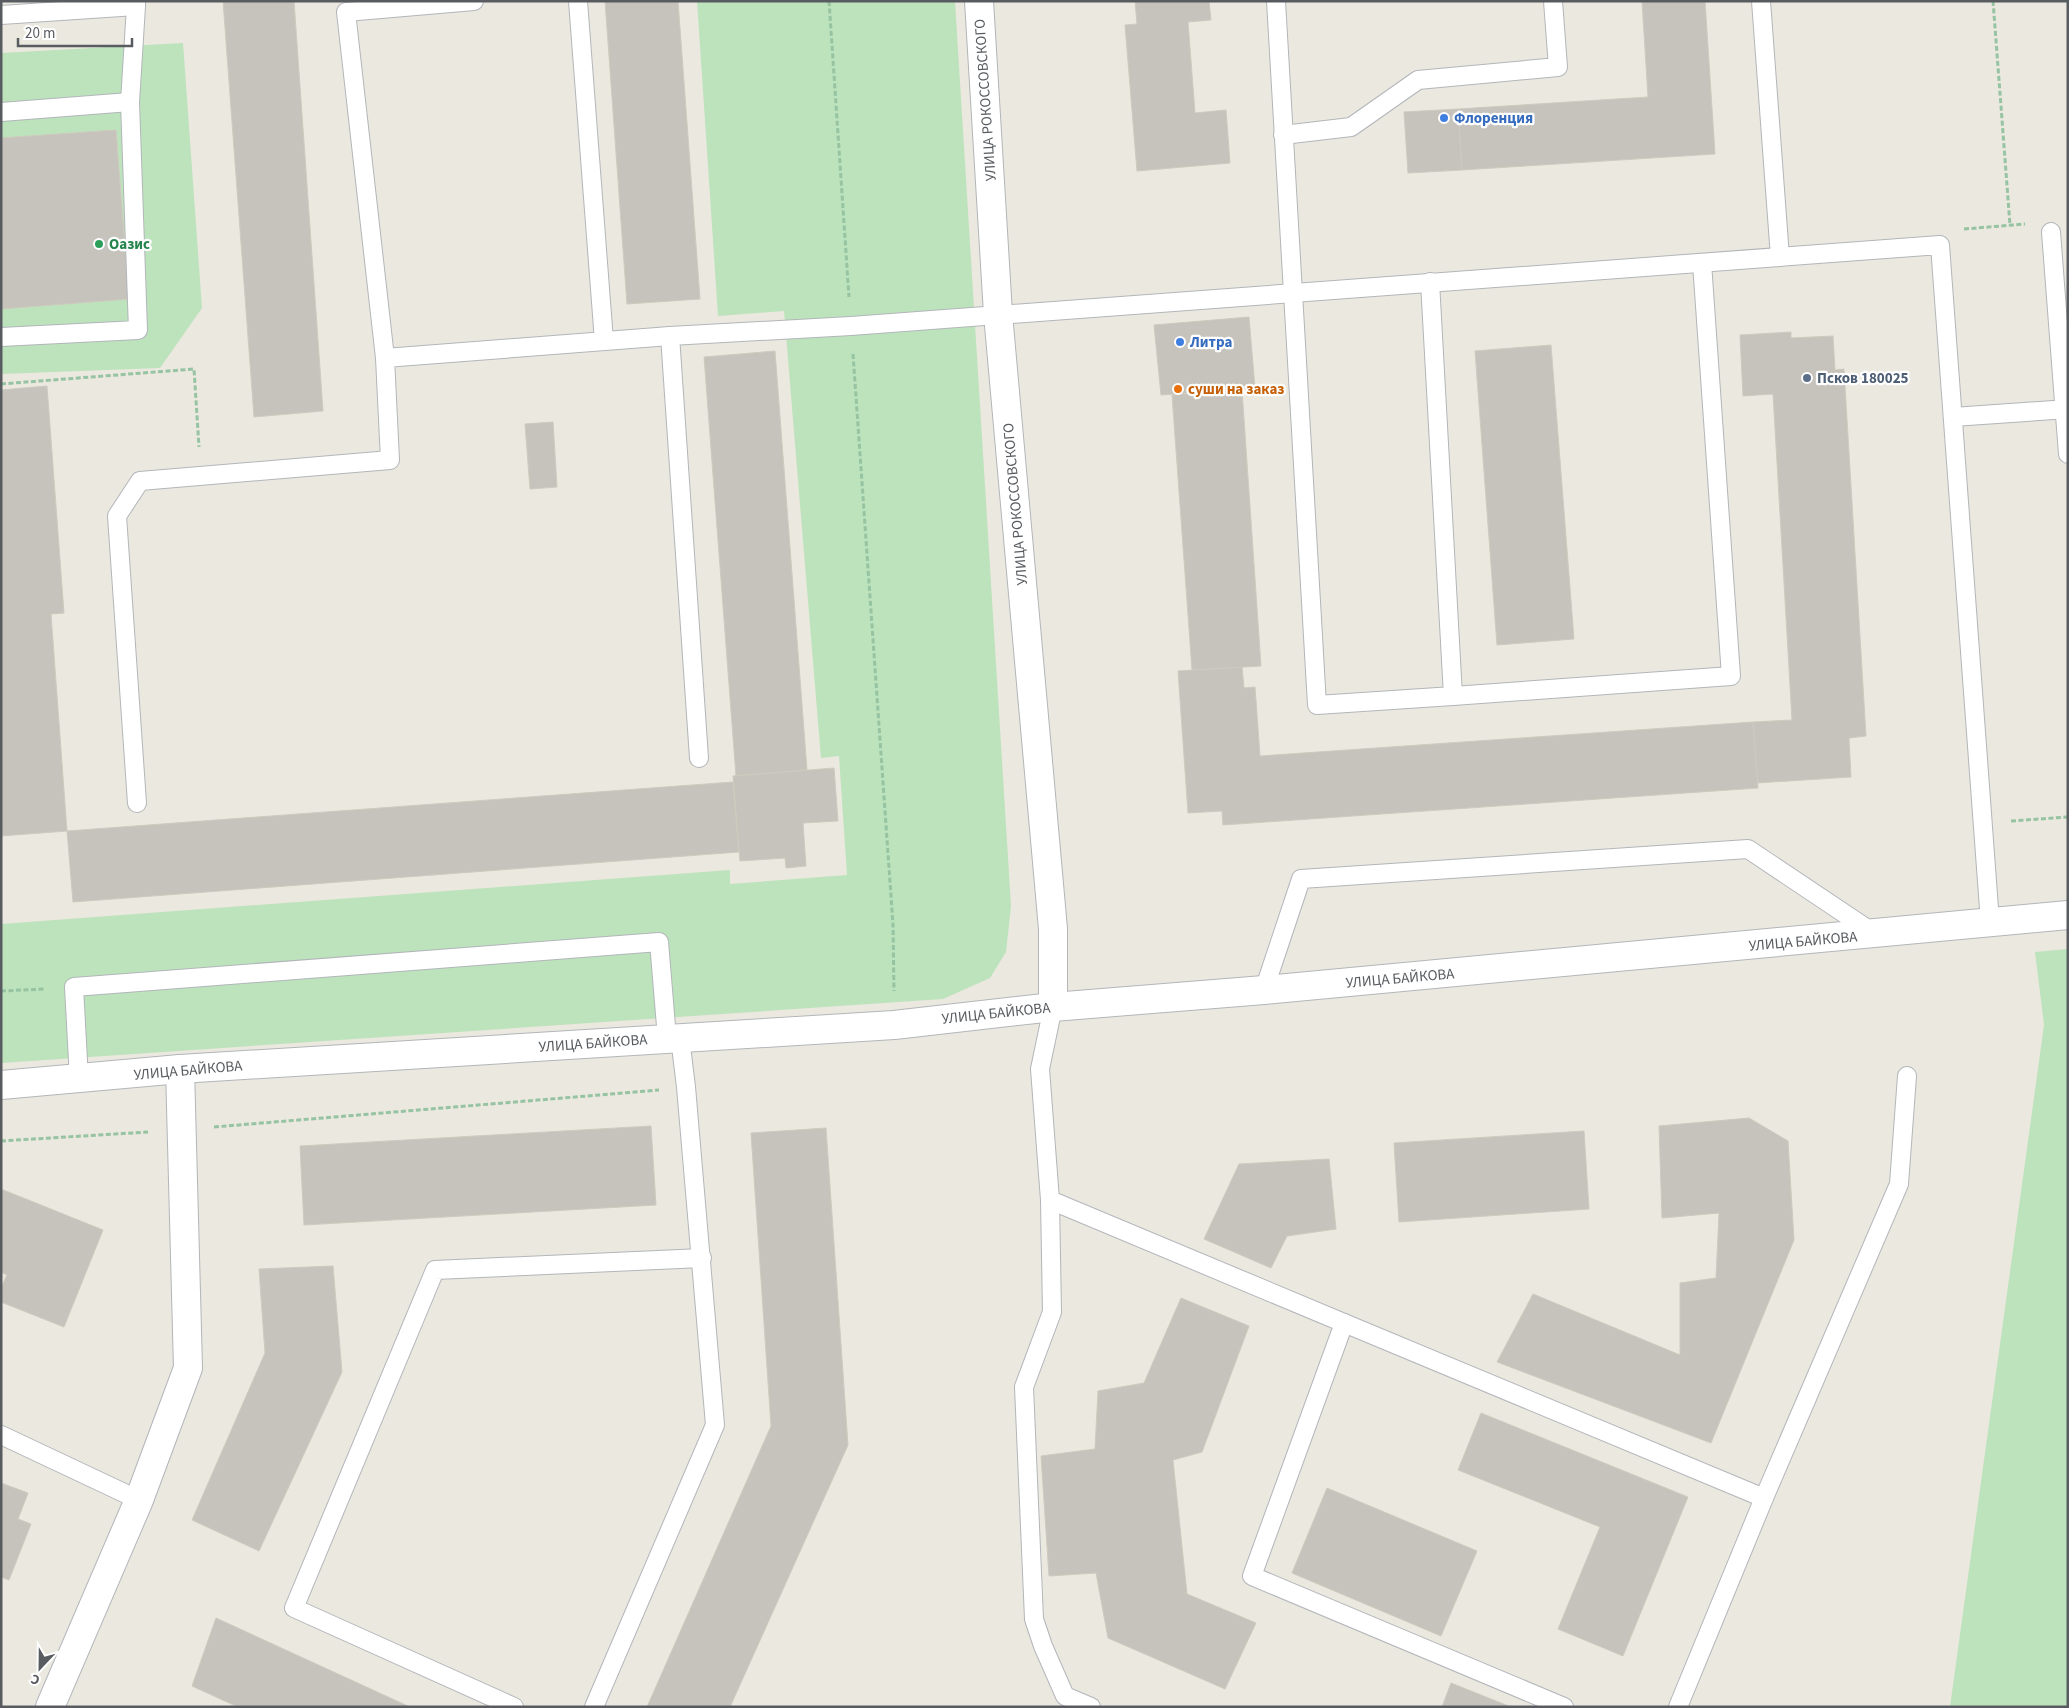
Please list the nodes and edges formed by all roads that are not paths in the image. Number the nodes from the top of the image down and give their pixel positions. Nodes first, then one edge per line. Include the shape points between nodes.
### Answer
1 (474, 1) edge
2 (578, 1) edge
3 (979, 1) edge
4 (1276, 1) edge
5 (1553, 1) edge
6 (1761, 1) edge
7 (136, 4) edge
8 (1, 15) edge
9 (130, 102) junction
10 (1, 112) edge
11 (1283, 135) junction
12 (2051, 232) dead end
13 (1780, 257) junction
14 (1702, 262) junction
15 (1430, 282) junction
16 (1292, 292) junction
17 (998, 314) junction
18 (670, 336) junction
19 (1, 337) edge
20 (604, 341) junction
21 (385, 358) junction
22 (2066, 409) edge
23 (1953, 417) junction
24 (2068, 454) edge
25 (1453, 696) junction
26 (699, 758) dead end
27 (137, 803) dead end
28 (2068, 915) edge
29 (1990, 922) junction
30 (1875, 934) junction
31 (1264, 990) junction
32 (1053, 1007) junction
33 (674, 1038) junction
34 (180, 1069) junction
35 (1907, 1076) dead end
36 (79, 1079) junction
37 (1, 1085) edge
38 (1050, 1200) junction
39 (702, 1258) junction
40 (1344, 1323) junction
41 (1, 1435) edge
42 (1764, 1498) junction
43 (139, 1500) junction
44 (50, 1707) edge
45 (514, 1707) edge
46 (594, 1707) edge
47 (1091, 1707) edge
48 (1564, 1707) edge
49 (1678, 1707) edge

1 - 21 lane via 346,12
2 - 20 lane
3 - 17 street, УЛИЦА РОКОССОВСКОГО
4 - 11 lane
5 - 11 lane via 1558,67 1418,80 1351,128
6 - 13 lane
7 - 8 lane
7 - 9 lane
9 - 10 lane
9 - 19 lane via 138,330
11 - 16 lane
12 - 22 lane
13 - 14 lane
13 - 23 lane via 1940,245
14 - 15 lane
14 - 25 lane via 1731,676
15 - 16 lane
15 - 25 lane
16 - 17 lane
16 - 25 lane via 1317,705
17 - 18 lane
17 - 32 street, УЛИЦА РОКОССОВСКОГО via 1053,929
18 - 20 lane
18 - 26 lane
20 - 21 lane
21 - 27 lane via 390,460 140,481 117,516
22 - 23 lane
22 - 24 lane
23 - 29 lane
28 - 29 street, УЛИЦА БАЙКОВА
29 - 30 street, УЛИЦА БАЙКОВА
30 - 31 street, УЛИЦА БАЙКОВА
30 - 31 lane via 1748,849 1301,879
31 - 32 street, УЛИЦА БАЙКОВА
32 - 33 street, УЛИЦА БАЙКОВА via 894,1025
32 - 38 lane via 1040,1069
33 - 34 street, УЛИЦА БАЙКОВА
33 - 36 lane via 659,942 74,987
33 - 39 lane via 686,1088
34 - 36 street, УЛИЦА БАЙКОВА
34 - 43 street via 188,1368
35 - 42 lane via 1899,1184
36 - 37 street, УЛИЦА БАЙКОВА
38 - 40 lane
38 - 47 lane via 1052,1312 1024,1388 1034,1619 1042,1646 1065,1696
39 - 45 lane via 435,1270 294,1608
39 - 46 lane via 715,1425
40 - 42 lane
40 - 48 lane via 1252,1576
41 - 43 lane
42 - 49 lane
43 - 44 street

